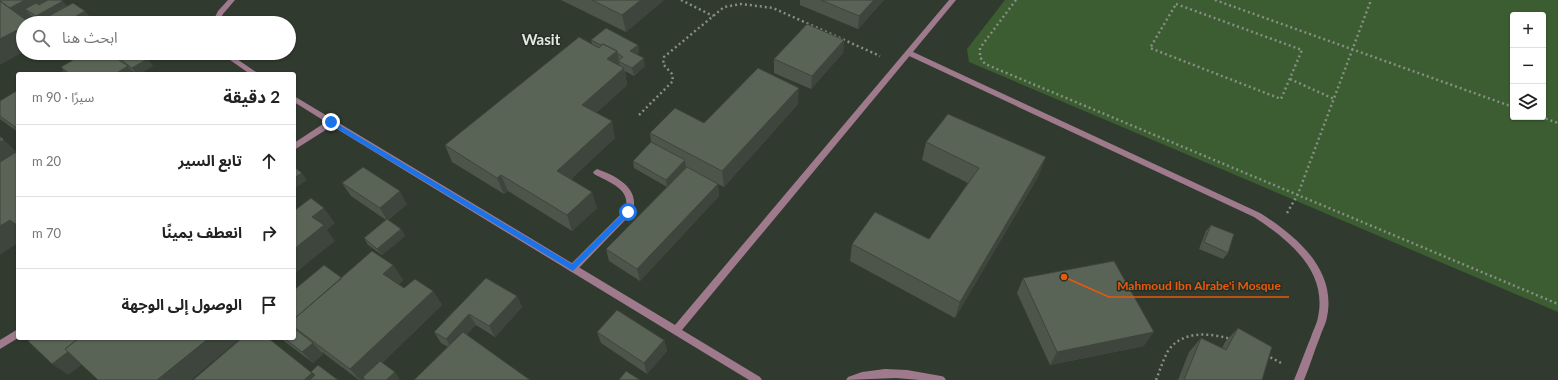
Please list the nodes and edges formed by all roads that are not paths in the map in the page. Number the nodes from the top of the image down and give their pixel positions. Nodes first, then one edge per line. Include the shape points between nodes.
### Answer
1 (232, 0) edge
2 (953, 0) edge
3 (219, 16) edge
4 (909, 53) junction
5 (234, 60) edge
6 (252, 72) edge
7 (296, 100) edge
8 (331, 122) junction
9 (296, 146) edge
10 (597, 172) dead end
11 (573, 268) junction
12 (676, 331) junction
13 (16, 334) edge
14 (0, 345) edge
15 (1301, 377) edge
16 (757, 380) edge
17 (851, 380) edge
18 (941, 380) edge

1 - 3 street
2 - 4 street
4 - 12 street
4 - 15 street via 1278,227 1311,260 1320,279 1324,299 1323,317
5 - 6 street
7 - 8 street
8 - 9 street
8 - 11 street
10 - 11 street via 628,191 632,206
11 - 12 street
12 - 16 street
13 - 14 street
17 - 18 street via 876,374 898,373

